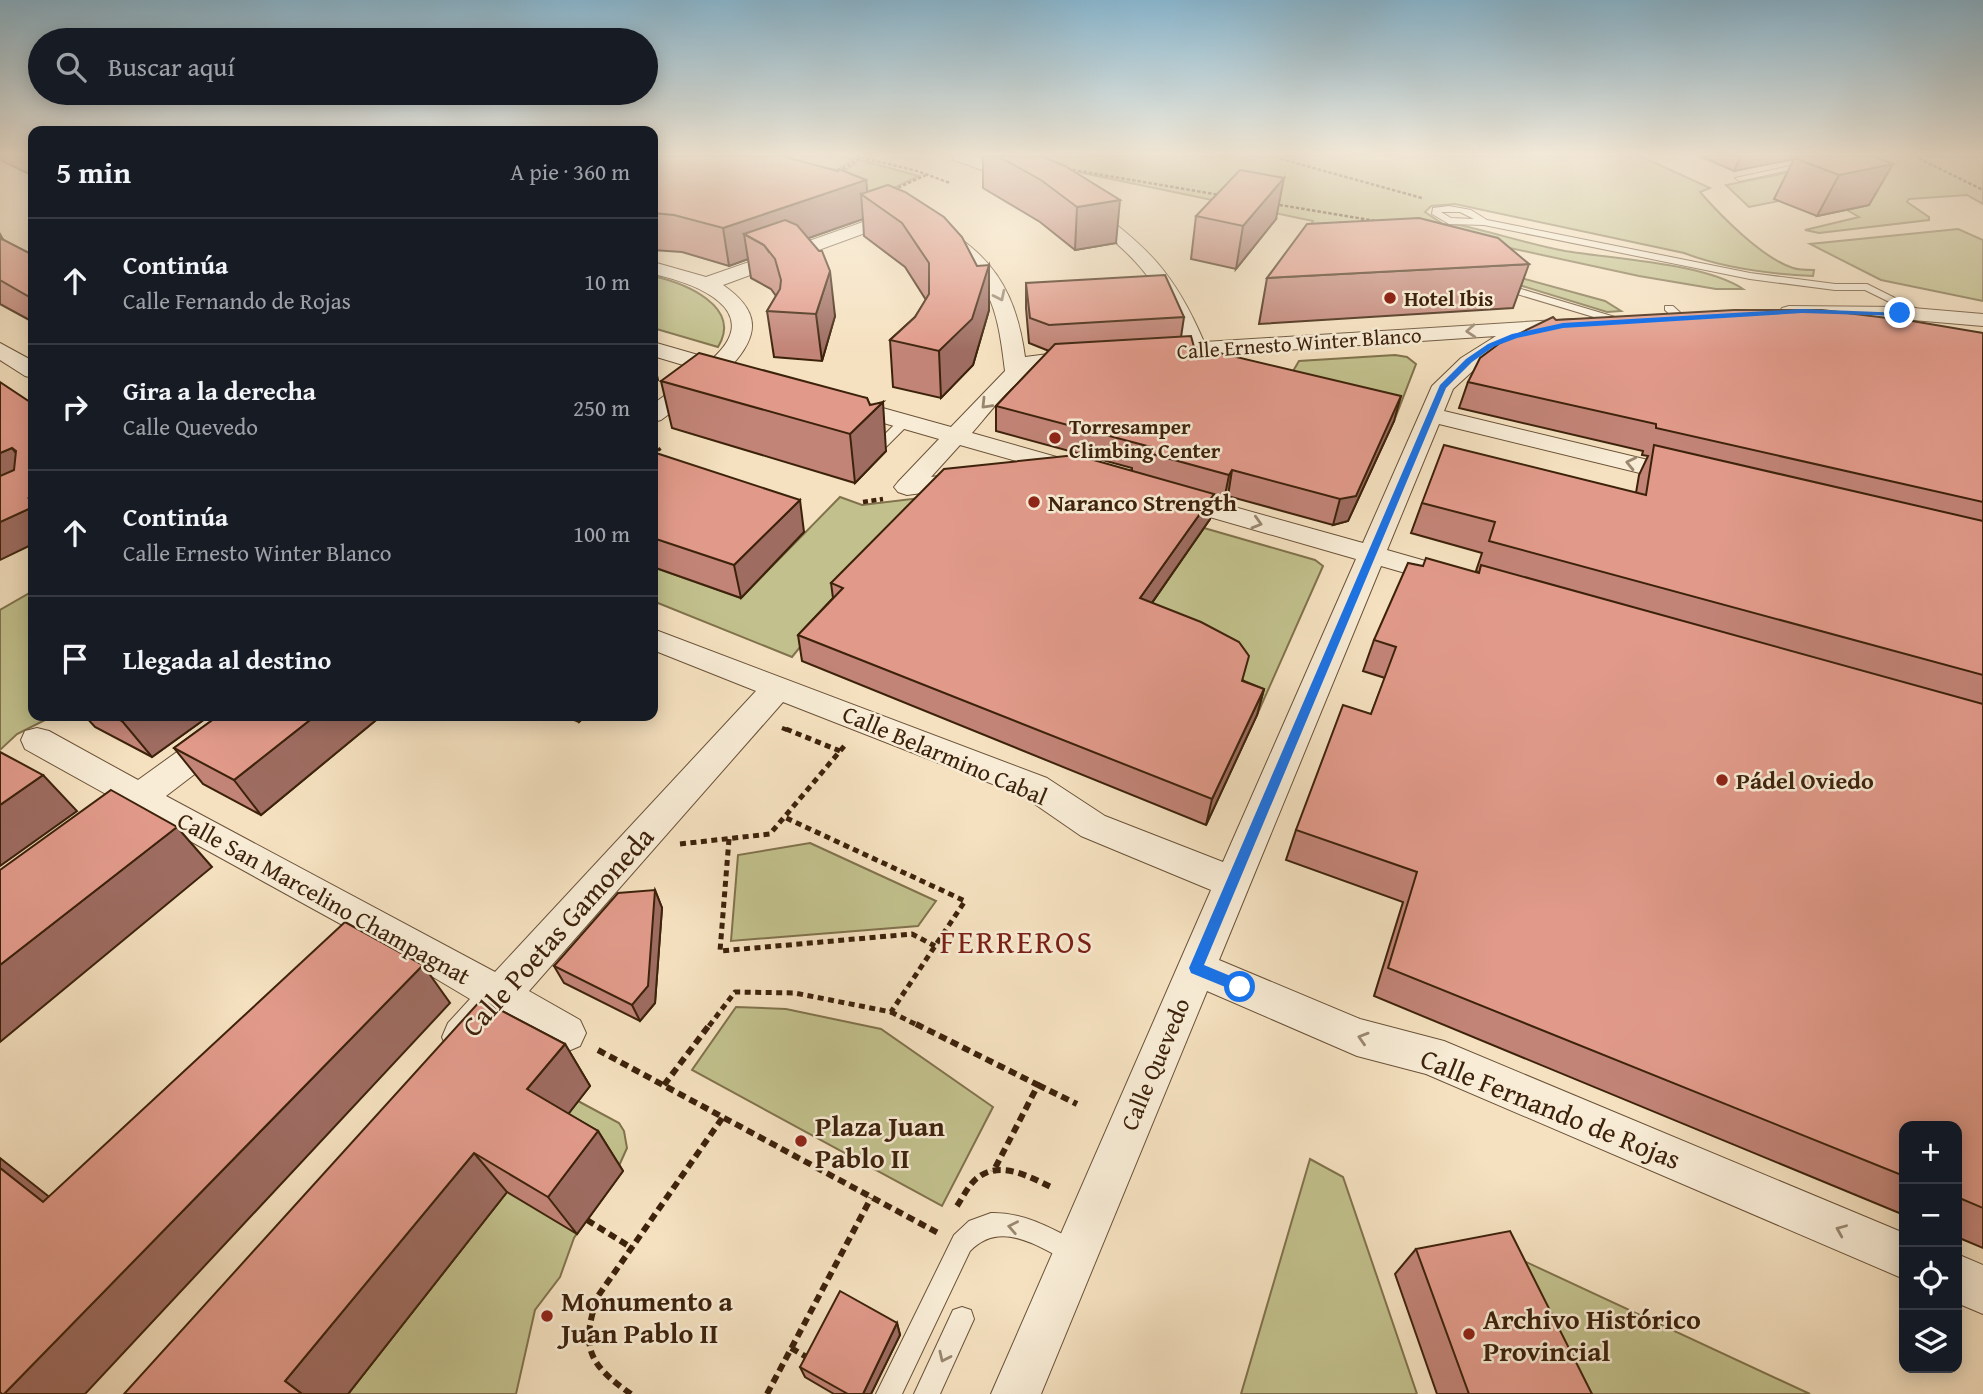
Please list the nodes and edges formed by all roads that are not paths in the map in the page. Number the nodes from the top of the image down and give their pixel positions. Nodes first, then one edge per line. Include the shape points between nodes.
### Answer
1 (881, 221) edge
2 (917, 221) edge
3 (1100, 221) edge
4 (1482, 221) edge
5 (658, 269) edge
6 (706, 284) junction
7 (1511, 289) edge
8 (1924, 315) junction
9 (1660, 319) joint
10 (1983, 320) edge
11 (1563, 325) junction
12 (1891, 335) edge
13 (1382, 337) junction
14 (1196, 349) junction
15 (0, 350) edge
16 (658, 351) edge
17 (1142, 353) edge
18 (1101, 355) edge
19 (28, 368) edge
20 (715, 368) junction
21 (1437, 369) junction
22 (1016, 372) junction
23 (751, 379) edge
24 (815, 396) edge
25 (658, 411) edge
26 (1430, 415) junction
27 (905, 421) junction
28 (956, 435) junction
29 (878, 448) edge
30 (1073, 469) junction
31 (1099, 477) edge
32 (1711, 482) edge
33 (1151, 492) edge
34 (1371, 556) junction
35 (1473, 583) edge
36 (658, 641) edge
37 (778, 687) junction
38 (242, 721) edge
39 (37, 740) dead end
40 (97, 828) edge
41 (1232, 882) junction
42 (1196, 968) junction
43 (501, 995) junction
44 (566, 1033) dead end
45 (436, 1066) edge
46 (1076, 1253) junction
47 (1899, 1254) edge
48 (1962, 1280) edge
49 (1983, 1290) edge
50 (962, 1319) dead end
51 (889, 1394) edge
52 (926, 1394) edge
53 (1016, 1394) edge

1 - 6 street
2 -> 22 street via 970,254 990,276 1011,325
3 - 14 street via 1136,247 1159,272 1178,303
4 - 8 lane via 1750,276 1867,287
5 - 6 street
6 - 20 street via 739,311 742,326 739,341
7 - 9 lane
8 - 10 street
8 - 12 street via 1842,311 1769,318
9 - 11 street, Calle Ernesto Winter Blanco
11 -> 13 street, Calle Ernesto Winter Blanco
11 - 21 street, Calle Quevedo via 1515,336 1469,361
13 - 14 street, Calle Ernesto Winter Blanco
13 - 21 street via 1422,350
14 - 17 street, Calle Ernesto Winter Blanco
15 - 19 street
16 - 20 street
18 - 22 street via 1035,361
20 - 23 street
20 - 25 street
21 - 26 street, Calle Quevedo
22 -> 28 street
24 - 27 street
32 -> 26 street
26 - 34 street, Calle Quevedo
27 - 28 street
27 - 29 lane
28 - 30 street
28 - 30 street via 907,487
30 - 31 street
33 -> 34 street
34 - 35 street
34 - 41 street, Calle Quevedo
36 - 37 street, Calle Belarmino Cabal
37 - 41 street, Calle Belarmino Cabal via 1035,787 1093,826
37 - 43 street, Calle Poetas Gamoneda
38 - 40 street
39 - 43 street, Calle San Marcelino Champagnat
41 - 42 street, Calle Quevedo
42 - 46 street, Calle Quevedo
47 -> 42 street, Calle Fernando de Rojas via 1429,1055 1357,1037
43 - 44 street, Calle San Marcelino Champagnat
43 - 45 street, Calle Poetas Gamoneda
46 -> 51 lane via 1024,1228 1003,1224 978,1228 962,1243
46 - 53 street, Calle Quevedo
48 - 49 street
50 -> 52 lane

